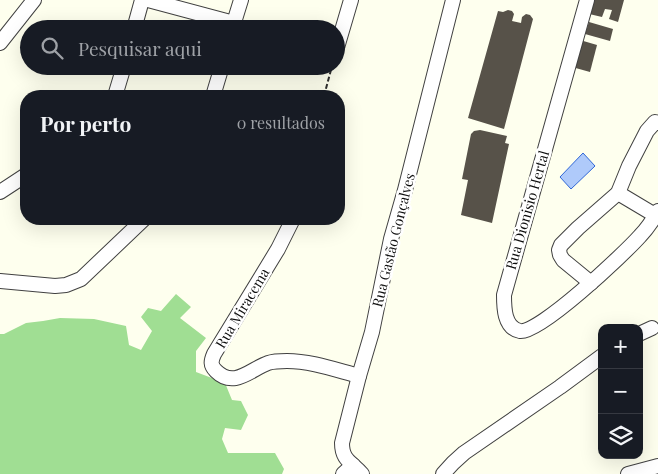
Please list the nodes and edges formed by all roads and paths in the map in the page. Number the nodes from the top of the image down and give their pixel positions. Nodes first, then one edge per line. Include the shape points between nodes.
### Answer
1 (34, 0) edge
2 (142, 0) edge
3 (148, 0) edge
4 (241, 0) edge
5 (351, 0) edge
6 (453, 0) edge
7 (587, 0) edge
8 (136, 20) edge
9 (213, 20) edge
10 (235, 20) edge
11 (345, 20) edge
12 (0, 43) edge
13 (121, 75) edge
14 (219, 75) edge
15 (330, 75) edge
16 (117, 90) edge
17 (215, 90) edge
18 (326, 90) edge
19 (658, 123) edge
20 (20, 179) edge
21 (0, 192) edge
22 (618, 193) junction
23 (657, 213) edge
24 (138, 225) edge
25 (290, 225) edge
26 (0, 282) edge
27 (591, 284) junction
28 (598, 359) edge
29 (359, 376) junction
30 (658, 466) edge
31 (353, 471) edge
32 (443, 474) edge
33 (628, 474) edge

1 - 12 street
2 - 8 street
3 - 9 street
4 - 10 street
5 - 11 street
6 - 29 street, Rua Gastão Gonçalves
7 - 27 street, Rua Dionisio Hertal via 504,295 506,316 512,327 521,332 527,331
13 - 16 street
14 - 17 street
15 - 18 path
19 - 22 street via 647,130
20 - 21 street
22 - 23 street
22 - 27 street via 578,228 559,250 563,260
23 - 27 street, Rua Dionisio Hertal via 640,236
24 - 26 street via 74,282 55,286
25 - 29 street, Rua Miracema via 214,354 213,368 225,376 237,378 268,363 289,361
28 - 32 street via 464,453
29 - 31 street, Rua Gastão Gonçalves via 342,443 345,459
30 - 33 street

